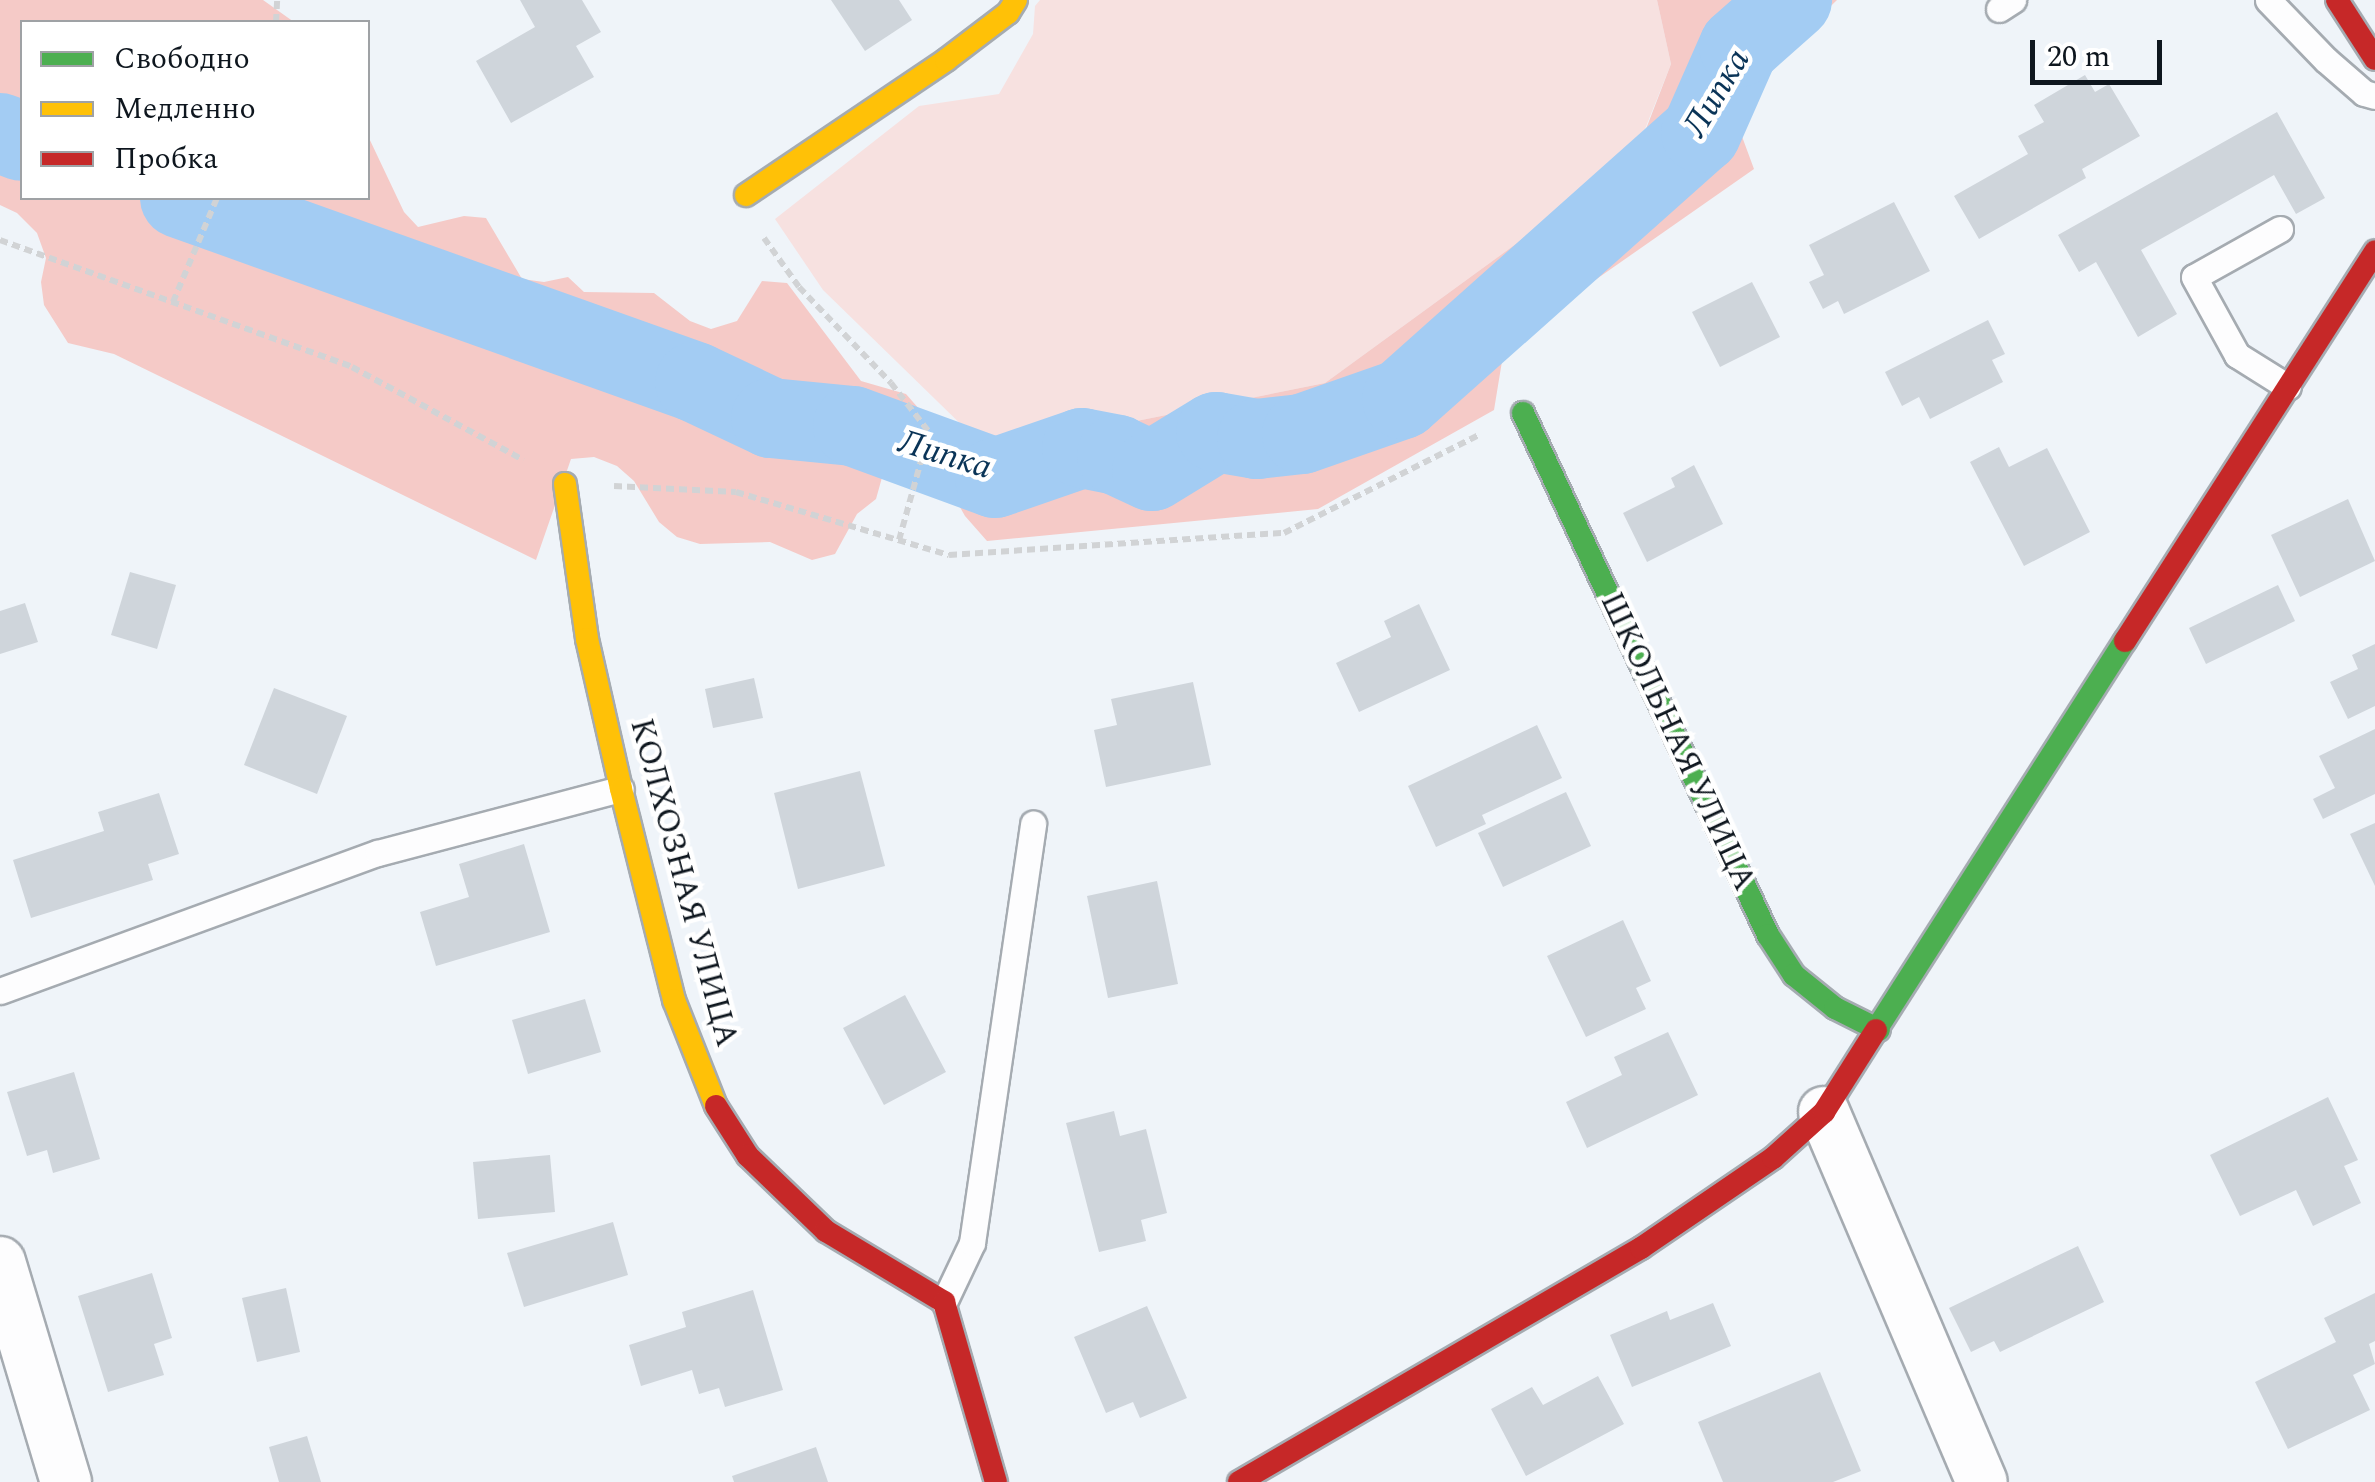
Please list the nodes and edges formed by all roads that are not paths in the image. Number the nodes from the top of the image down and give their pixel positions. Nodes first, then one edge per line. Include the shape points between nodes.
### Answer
1 (1016, 0) edge
2 (2268, 0) edge
3 (2337, 0) edge
4 (2375, 58) edge
5 (2375, 96) edge
6 (746, 196) road end
7 (2280, 228) dead end
8 (2375, 250) edge
9 (2288, 387) junction
10 (1523, 413) road end
11 (565, 484) road end
12 (621, 789) junction
13 (1033, 823) dead end
14 (0, 991) edge
15 (1879, 1030) junction
16 (1824, 1112) junction
17 (0, 1262) edge
18 (944, 1302) junction
19 (66, 1482) edge
20 (996, 1482) edge
21 (1239, 1482) edge
22 (1982, 1482) edge

1 - 6 street via 946,60
2 - 5 lane via 2326,60
3 - 4 street
7 - 9 lane via 2194,277 2237,355
8 - 9 street
9 - 15 street
10 - 15 street, ШКОЛЬНАЯ УЛИЦА via 1768,936 1794,975 1834,1008
11 - 12 street, КОЛХОЗНАЯ УЛИЦА via 587,639
12 - 14 lane via 378,854
12 - 18 street, КОЛХОЗНАЯ УЛИЦА via 674,1000 706,1091 748,1156 826,1231
13 - 18 lane via 972,1243
15 - 16 street
16 - 21 street via 1773,1158 1642,1248
16 - 22 street
17 - 19 street
18 - 20 street

